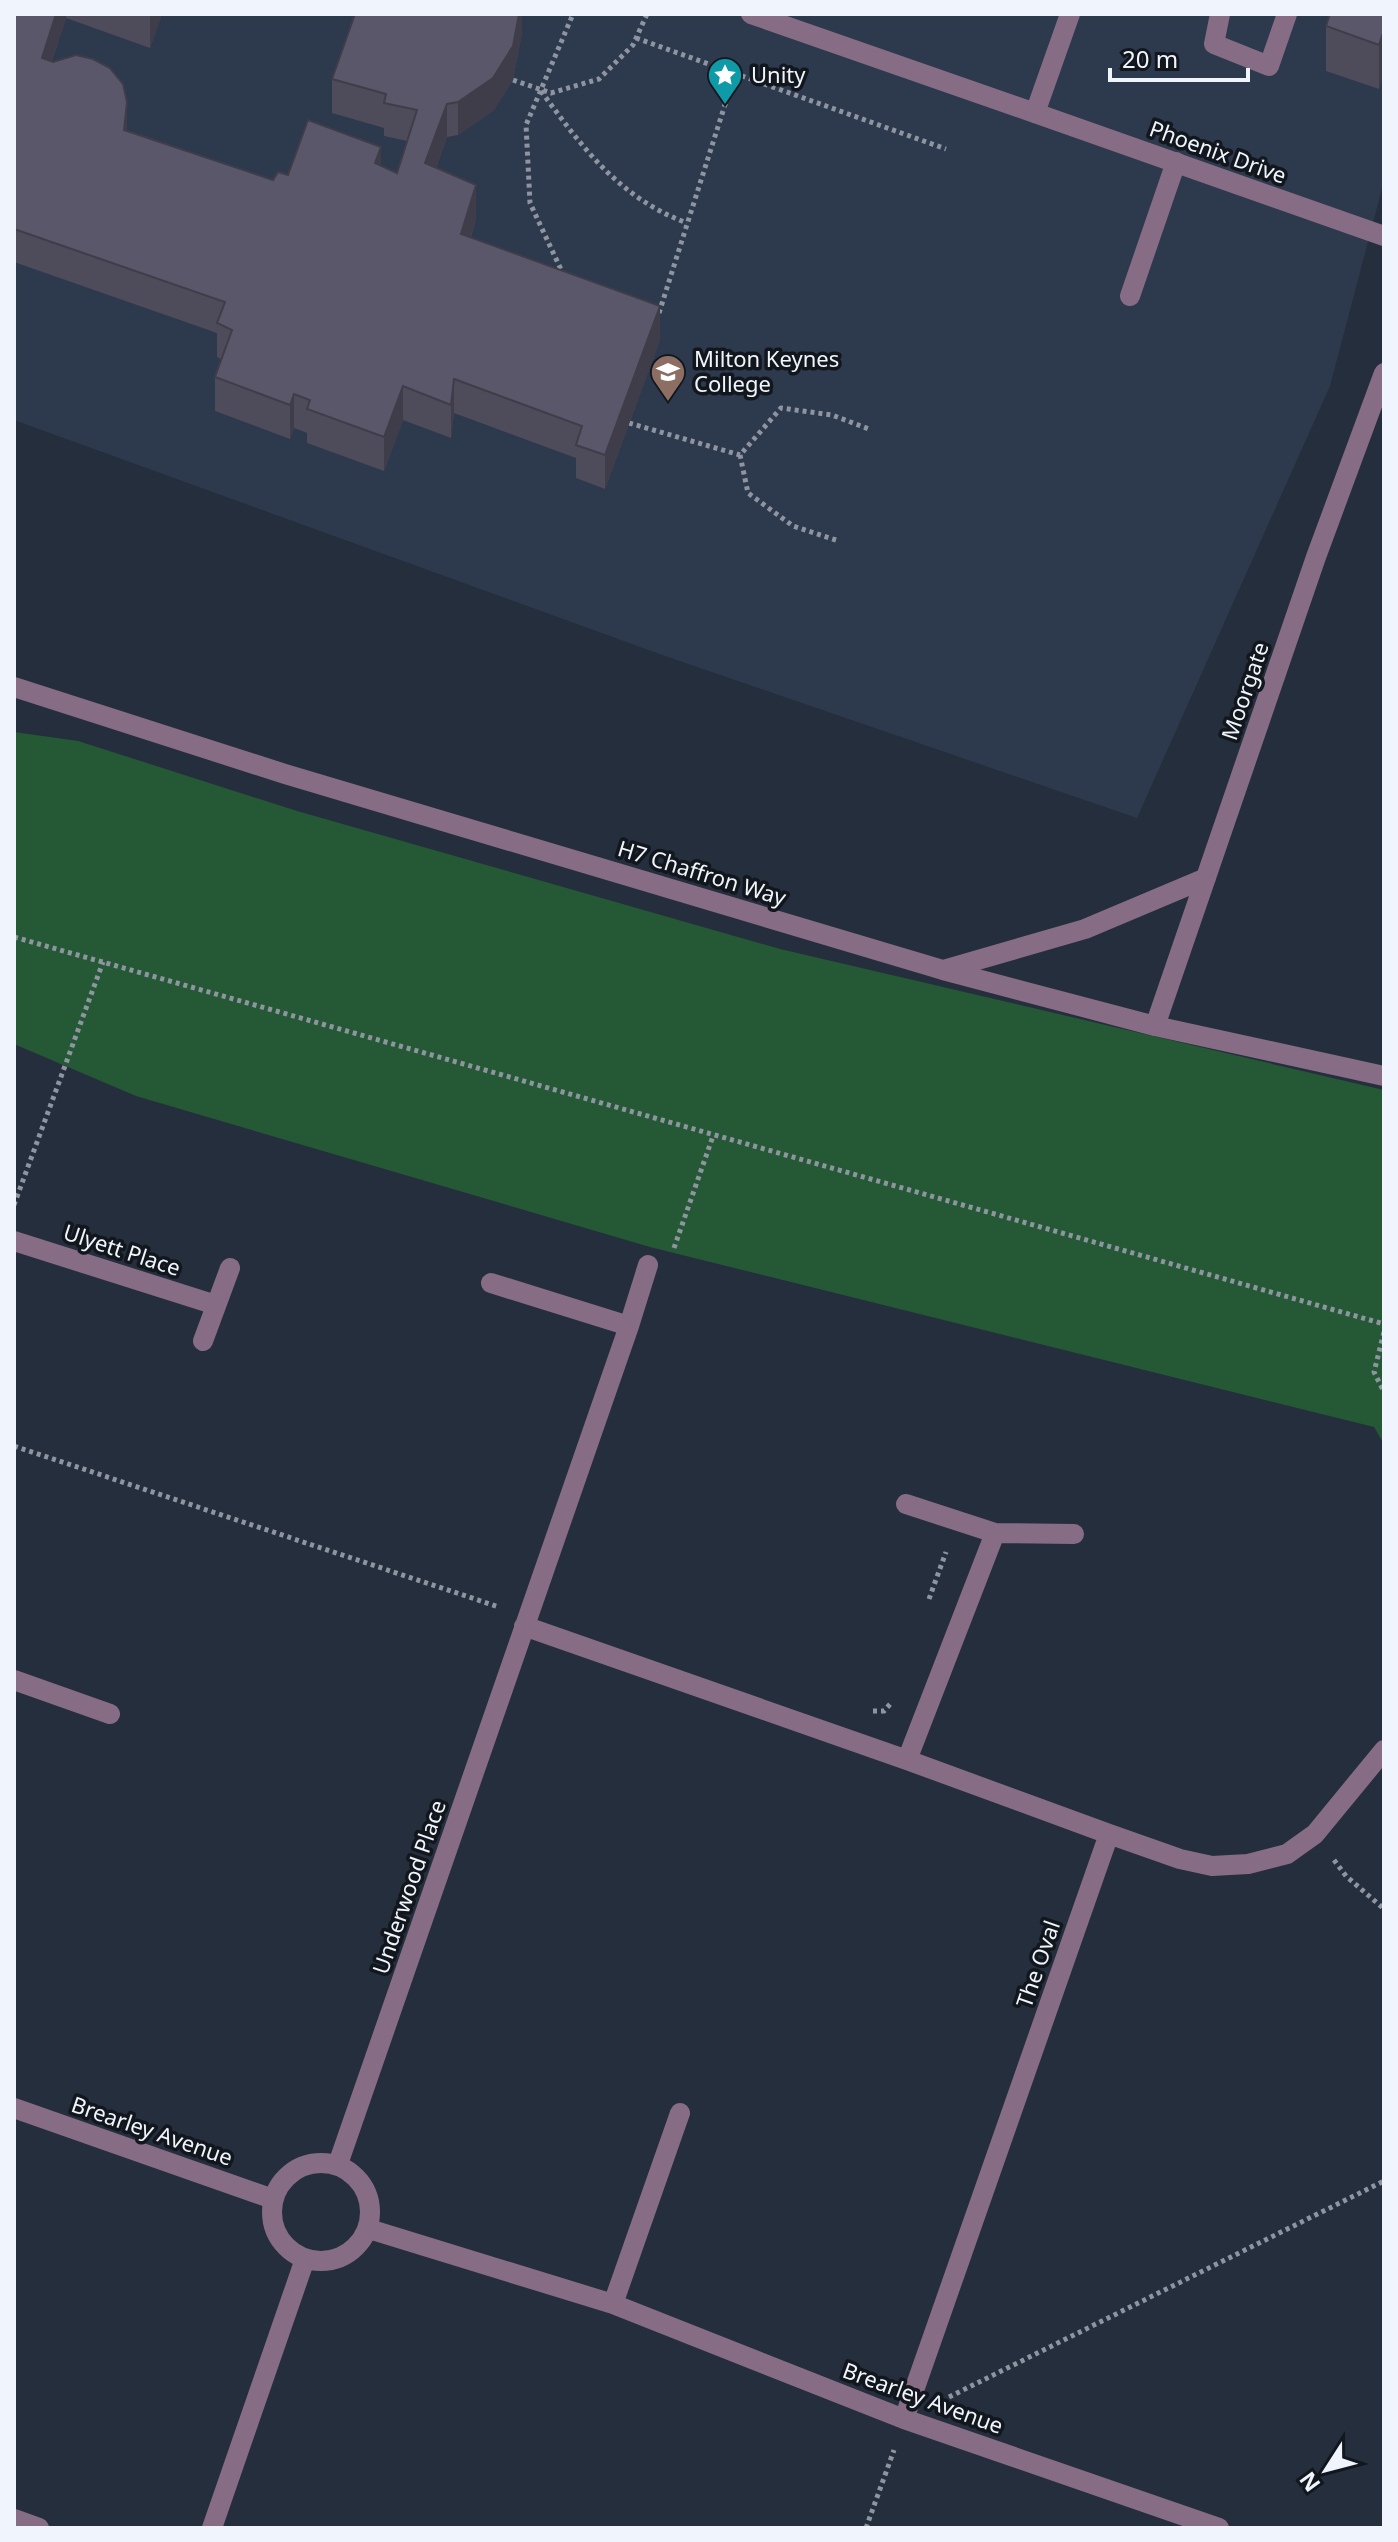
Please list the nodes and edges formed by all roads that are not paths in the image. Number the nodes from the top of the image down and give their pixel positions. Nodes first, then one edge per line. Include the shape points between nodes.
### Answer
1 (751, 14) edge
2 (1070, 14) edge
3 (1220, 14) edge
4 (1287, 14) edge
5 (1035, 113) junction
6 (1176, 162) junction
7 (1384, 236) edge
8 (1130, 296) dead end
9 (1384, 373) edge
10 (14, 687) edge
11 (1206, 878) junction
12 (943, 970) junction
13 (1155, 1026) junction
14 (1384, 1076) edge
15 (14, 1241) edge
16 (648, 1265) dead end
17 (230, 1268) dead end
18 (491, 1283) dead end
19 (216, 1305) junction
20 (629, 1326) junction
21 (203, 1341) dead end
22 (906, 1504) dead end
23 (995, 1533) junction
24 (1074, 1534) dead end
25 (524, 1626) junction
26 (14, 1680) edge
27 (110, 1714) dead end
28 (1384, 1750) edge
29 (907, 1760) junction
30 (1109, 1834) junction
31 (14, 2108) edge
32 (680, 2113) dead end
33 (338, 2164) junction
34 (273, 2199) junction
35 (369, 2229) junction
36 (305, 2259) junction
37 (613, 2304) junction
38 (904, 2419) junction
39 (14, 2519) edge
40 (39, 2528) edge
41 (212, 2528) edge
42 (1219, 2528) edge

1 - 5 street, Phoenix Drive
2 - 5 street
3 - 4 street via 1214,44 1269,66
5 - 6 street, Phoenix Drive
6 - 7 street, Phoenix Drive
6 - 8 street
9 - 11 street, Moorgate
10 - 12 street, H7 Chaffron Way via 285,774
11 - 12 street via 1085,929
11 - 13 street, Moorgate
12 - 13 street, H7 Chaffron Way
13 - 14 street, H7 Chaffron Way
15 - 19 street, Ulyett Place
16 - 20 street, Underwood Place
17 - 19 street
18 - 20 street
19 - 21 street
20 - 25 street, Underwood Place
22 - 23 street
23 - 24 street
23 - 29 street
25 - 29 street
25 - 33 street, Underwood Place
26 - 27 street
28 - 30 street via 1315,1834 1287,1854 1212,1866
29 - 30 street
30 - 38 street, The Oval
31 - 34 street, Brearley Avenue
32 - 37 street
33 - 34 street via 298,2167 281,2182
33 - 35 street via 366,2190
34 - 36 street via 277,2236
35 - 36 street via 357,2247 339,2259
35 - 37 street, Brearley Avenue
36 - 41 street
37 - 38 street, Brearley Avenue
38 - 42 street, Brearley Avenue
39 - 40 street

